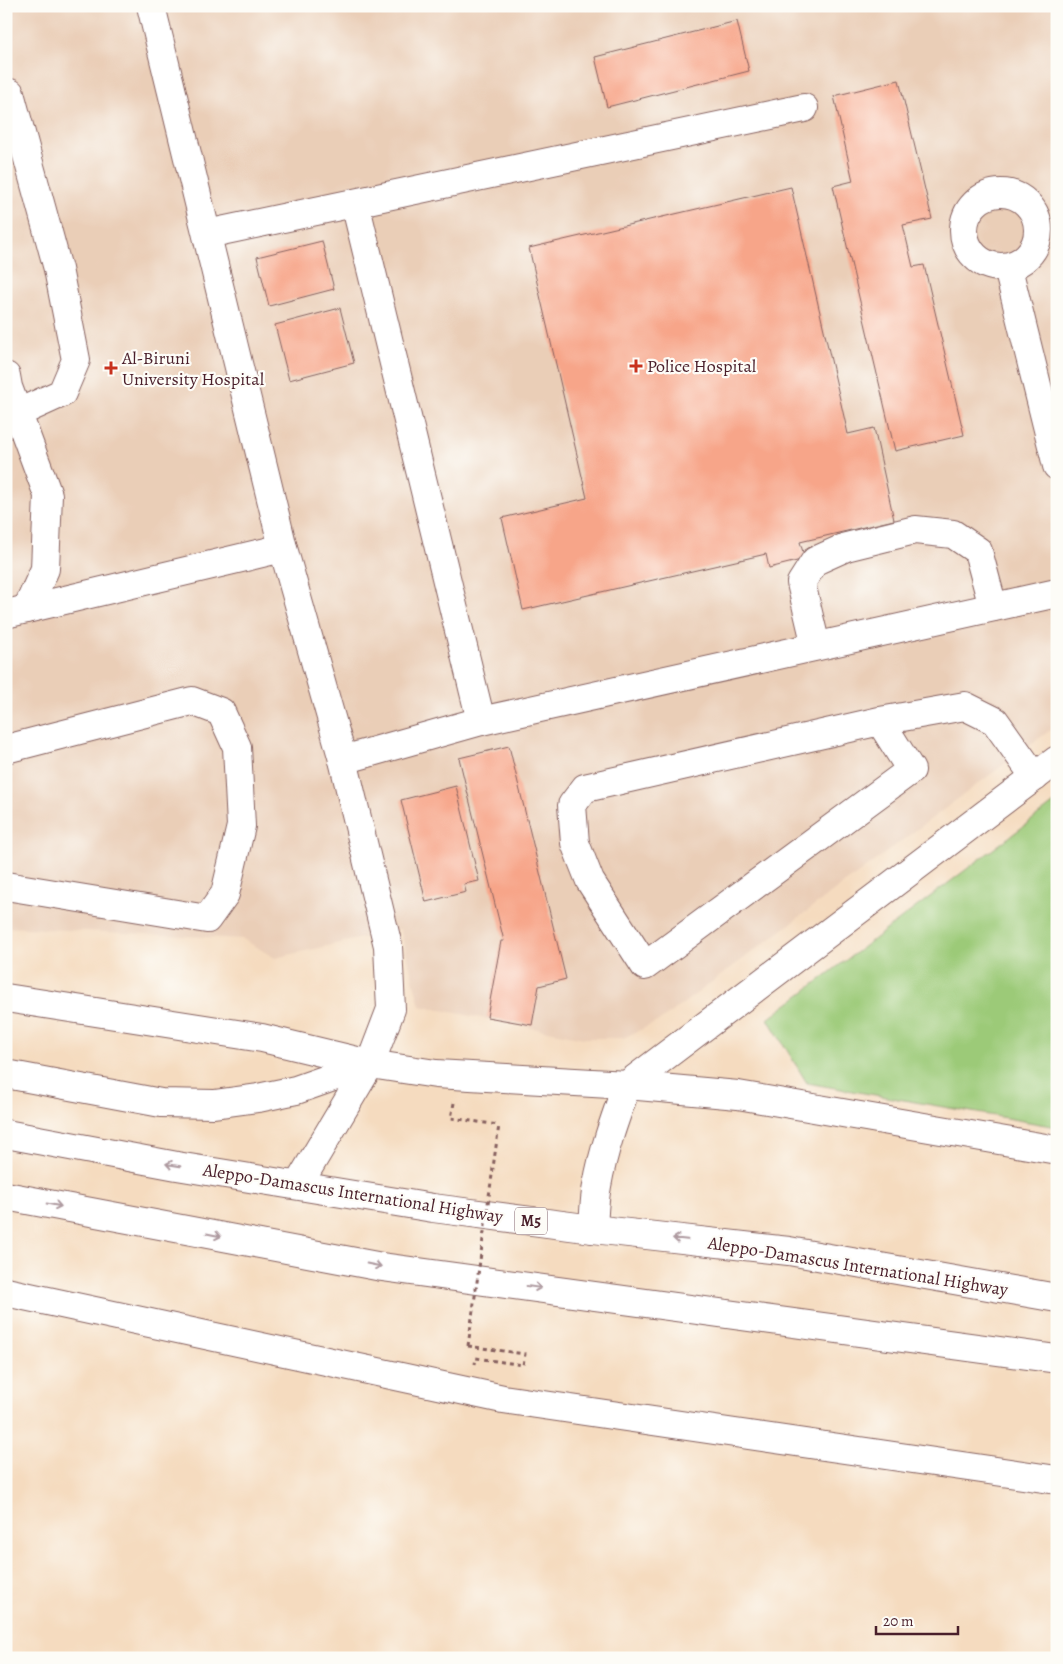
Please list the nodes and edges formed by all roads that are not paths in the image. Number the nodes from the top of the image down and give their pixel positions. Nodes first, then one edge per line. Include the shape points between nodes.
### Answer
1 (151, 6) edge
2 (10, 93) dead end
3 (804, 108) dead end
4 (355, 203) junction
5 (207, 234) junction
6 (1008, 268) dead end
7 (6, 376) edge
8 (18, 412) junction
9 (1057, 466) edge
10 (283, 548) junction
11 (1057, 593) edge
12 (993, 607) junction
13 (17, 612) edge
14 (816, 646) junction
15 (481, 721) junction
16 (880, 721) junction
17 (6, 749) edge
18 (343, 760) junction
19 (1057, 760) edge
20 (1034, 777) junction
21 (6, 886) edge
22 (6, 998) edge
23 (370, 1064) junction
24 (6, 1074) edge
25 (627, 1085) junction
26 (6, 1134) edge
27 (1057, 1150) edge
28 (298, 1185) junction
29 (6, 1196) edge
30 (593, 1229) junction
31 (6, 1292) edge
32 (1057, 1298) edge
33 (1057, 1359) edge
34 (1057, 1480) edge

1 - 5 main road
2 - 8 main road via 58,269 76,360 62,393
3 - 4 main road
4 - 5 main road
4 - 15 main road
5 - 10 main road
6 - 9 main road
7 - 8 main road
8 - 13 main road via 48,496 45,569
10 - 13 main road
10 - 18 main road
11 - 12 main road
12 - 14 main road
12 - 14 main road via 978,552 954,534 915,530 846,547 815,561 801,583
14 - 15 main road
15 - 18 main road
16 - 16 main road via 585,788 572,805 575,844 590,881 645,966 911,770
16 - 20 main road via 965,706 995,721
17 - 21 main road via 192,701 221,712 237,747 241,826 225,894 207,919
18 - 23 main road via 388,946 391,1009
19 - 20 main road
20 - 25 main road
22 - 23 main road via 262,1038
23 - 24 main road via 296,1090 214,1104 161,1103
23 - 25 main road via 436,1074
23 - 28 main road
25 - 27 main road via 738,1095
25 - 30 main road via 603,1157 596,1188
28 -> 26 main road, Aleppo-Damascus International Highway / M5
28 - 30 main road, Aleppo-Damascus International Highway / M5 via 433,1208
29 -> 33 main road via 382,1266
32 -> 30 main road, Aleppo-Damascus International Highway / M5 via 789,1251
31 - 34 main road via 503,1399

